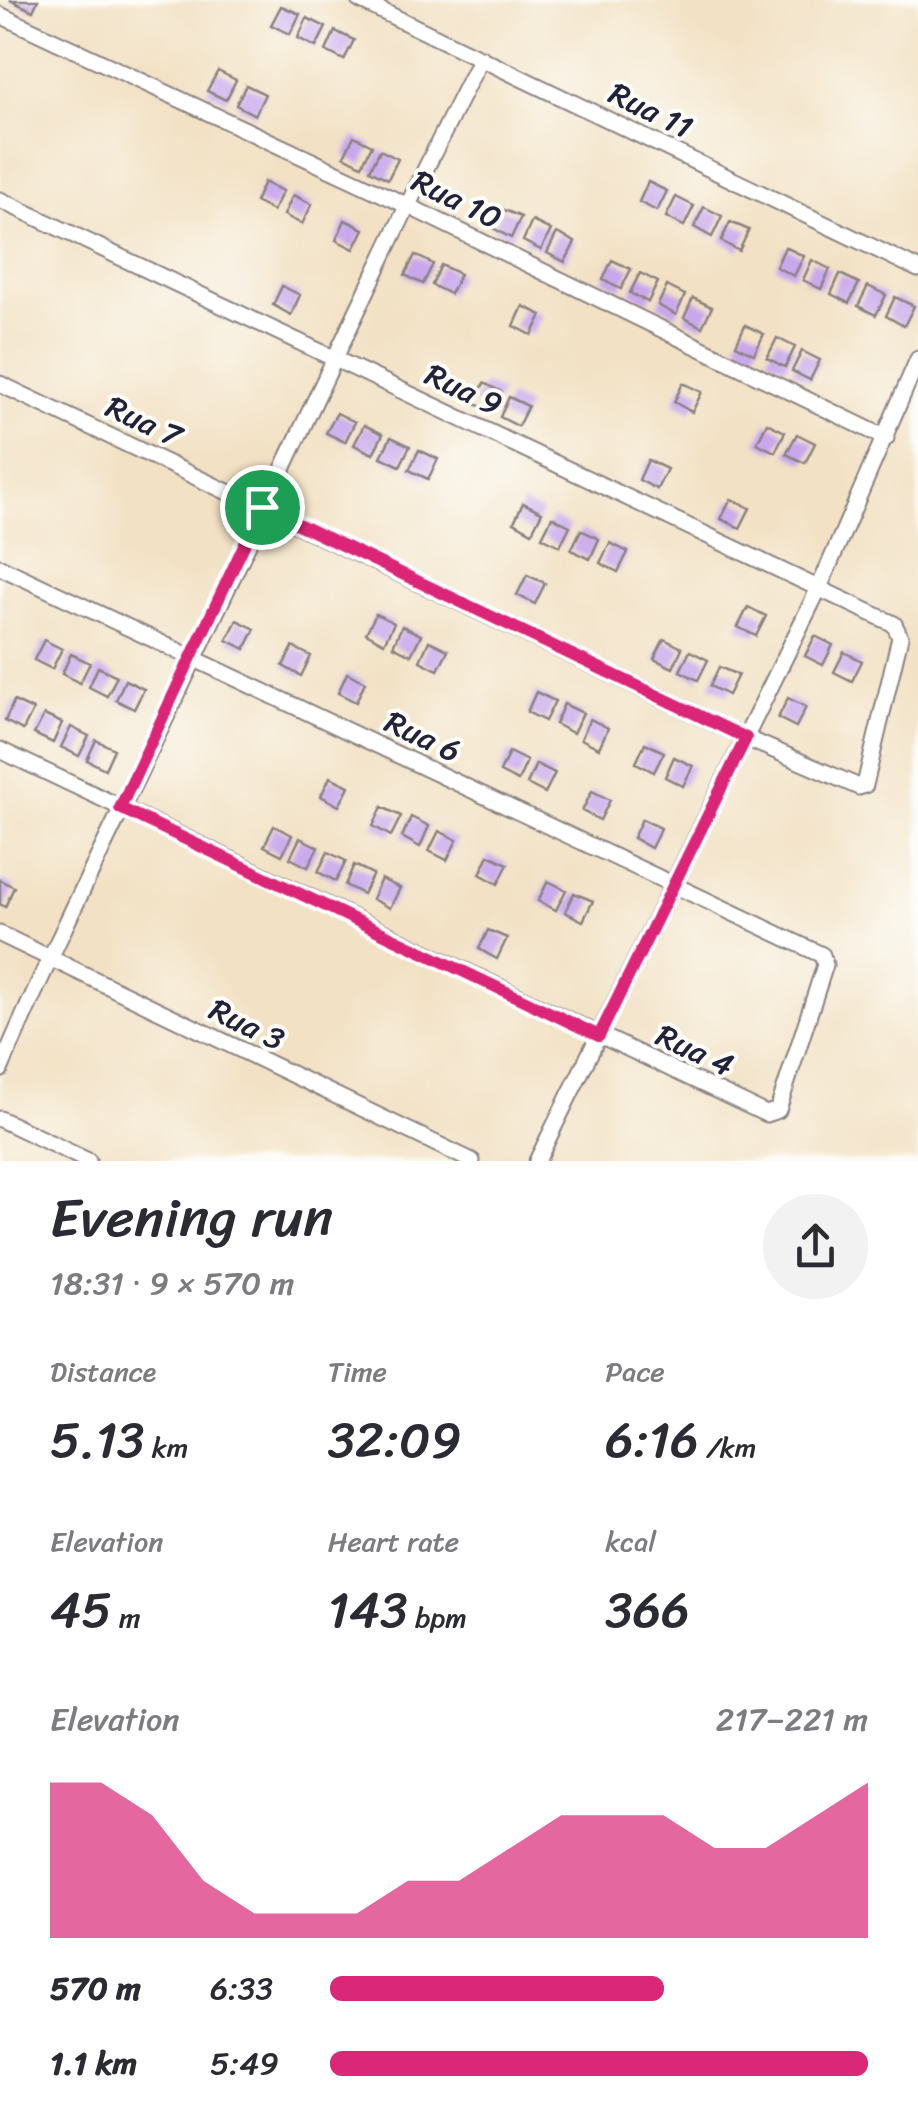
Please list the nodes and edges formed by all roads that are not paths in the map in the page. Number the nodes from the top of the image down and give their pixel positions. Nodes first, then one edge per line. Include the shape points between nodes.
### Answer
1 (359, 0) edge
2 (0, 15) edge
3 (481, 58) junction
4 (0, 200) edge
5 (406, 205) junction
6 (918, 269) edge
7 (334, 358) junction
8 (918, 359) edge
9 (0, 384) edge
10 (886, 438) junction
11 (262, 507) junction
12 (0, 567) edge
13 (819, 588) junction
14 (194, 659) junction
15 (746, 738) junction
16 (0, 750) edge
17 (863, 788) joint
18 (120, 808) junction
19 (674, 884) junction
20 (0, 934) edge
21 (48, 956) junction
22 (599, 1036) junction
23 (0, 1070) edge
24 (771, 1115) joint
25 (0, 1119) edge
26 (88, 1161) edge
27 (472, 1161) edge
28 (537, 1161) edge

1 - 3 street, Rua 11
2 - 5 street, Rua 10
3 - 5 street
3 - 6 street, Rua 11
4 - 7 street, Rua 9
5 - 7 street
5 - 10 street, Rua 10
7 - 11 street
7 - 13 street, Rua 9
8 - 10 street
9 - 11 street, Rua 7
10 - 13 street
11 - 14 street
11 - 15 street, Rua 7
12 - 14 street, Rua 6
13 - 15 street
13 - 17 street, Rua 9 via 900,633
14 - 18 street
14 - 19 street, Rua 6
15 - 17 street, Rua 7
15 - 19 street
16 - 18 street, Rua 4
18 - 21 street
18 - 22 street, Rua 4
19 - 22 street
19 - 24 street, Rua 6 via 822,955 825,965
20 - 21 street, Rua 3
21 - 23 street
21 - 27 street, Rua 3
22 - 24 street, Rua 4
22 - 28 street
25 - 26 street

